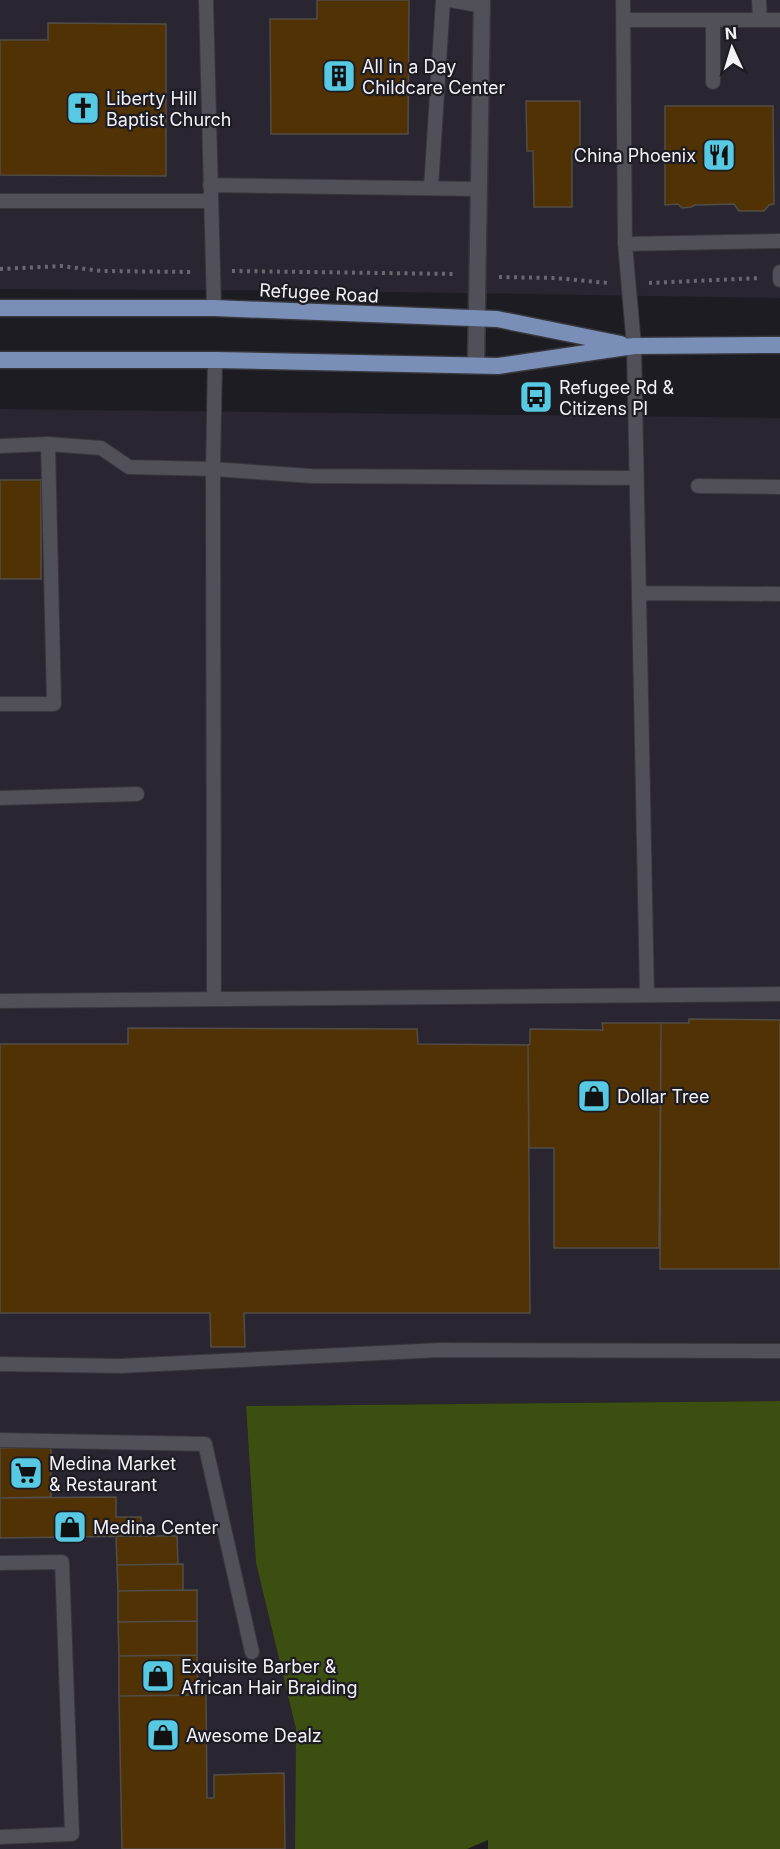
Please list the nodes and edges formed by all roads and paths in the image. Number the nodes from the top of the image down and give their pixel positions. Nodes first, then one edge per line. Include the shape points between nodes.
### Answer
1 (206, 0) edge
2 (442, 0) edge
3 (450, 0) edge
4 (623, 0) edge
5 (759, 0) edge
6 (482, 3) edge
7 (623, 20) junction
8 (713, 20) junction
9 (760, 20) junction
10 (780, 20) edge
11 (713, 82) dead end
12 (210, 185) junction
13 (431, 188) junction
14 (479, 189) junction
15 (0, 201) edge
16 (210, 201) junction
17 (780, 241) edge
18 (625, 244) junction
19 (0, 269) edge
20 (245, 271) dead end
21 (190, 272) dead end
22 (780, 272) edge
23 (452, 273) dead end
24 (502, 277) dead end
25 (764, 278) dead end
26 (780, 280) edge
27 (598, 282) dead end
28 (640, 284) dead end
29 (0, 308) edge
30 (214, 308) junction
31 (478, 319) junction
32 (780, 345) edge
33 (634, 346) junction
34 (0, 360) edge
35 (215, 360) junction
36 (476, 365) junction
37 (48, 444) junction
38 (0, 446) edge
39 (213, 469) junction
40 (636, 478) junction
41 (698, 486) dead end
42 (780, 488) edge
43 (639, 593) junction
44 (780, 594) edge
45 (0, 704) edge
46 (137, 794) dead end
47 (0, 798) edge
48 (780, 994) edge
49 (647, 995) junction
50 (214, 999) junction
51 (0, 1001) edge
52 (780, 1352) edge
53 (0, 1364) edge
54 (0, 1440) edge
55 (0, 1563) edge
56 (252, 1652) dead end
57 (0, 1837) edge

1 - 12 lane
2 - 13 lane
3 - 6 lane
4 - 7 lane
5 - 9 lane
6 - 14 street
7 - 8 lane
7 - 18 lane
8 - 9 lane
8 - 11 lane
9 - 10 lane
12 - 13 lane
12 - 16 lane
13 - 14 lane
14 - 31 street
15 - 16 lane
16 - 30 lane
17 - 18 lane
18 - 33 lane
19 - 21 path via 61,266 102,271
20 - 23 path
22 - 26 lane
24 - 27 path
25 - 28 path
29 - 30 main road, Refugee Road
30 - 31 main road, Refugee Road
31 - 33 main road, Refugee Road via 497,319
31 - 36 street
32 - 33 main road, Refugee Road
33 - 36 main road, Refugee Road via 498,366
33 - 40 lane
34 - 35 main road, Refugee Road
35 - 36 main road, Refugee Road
35 - 39 lane
37 - 38 lane
37 - 39 lane via 101,448 129,467
37 - 45 lane via 54,704
39 - 40 lane via 312,476
39 - 50 lane
40 - 43 lane
41 - 42 lane
43 - 44 lane
43 - 49 lane
46 - 47 lane
48 - 49 lane
49 - 50 lane
50 - 51 lane
52 - 53 lane via 440,1350 120,1366
54 - 56 lane via 205,1444
55 - 57 lane via 62,1562 72,1834

